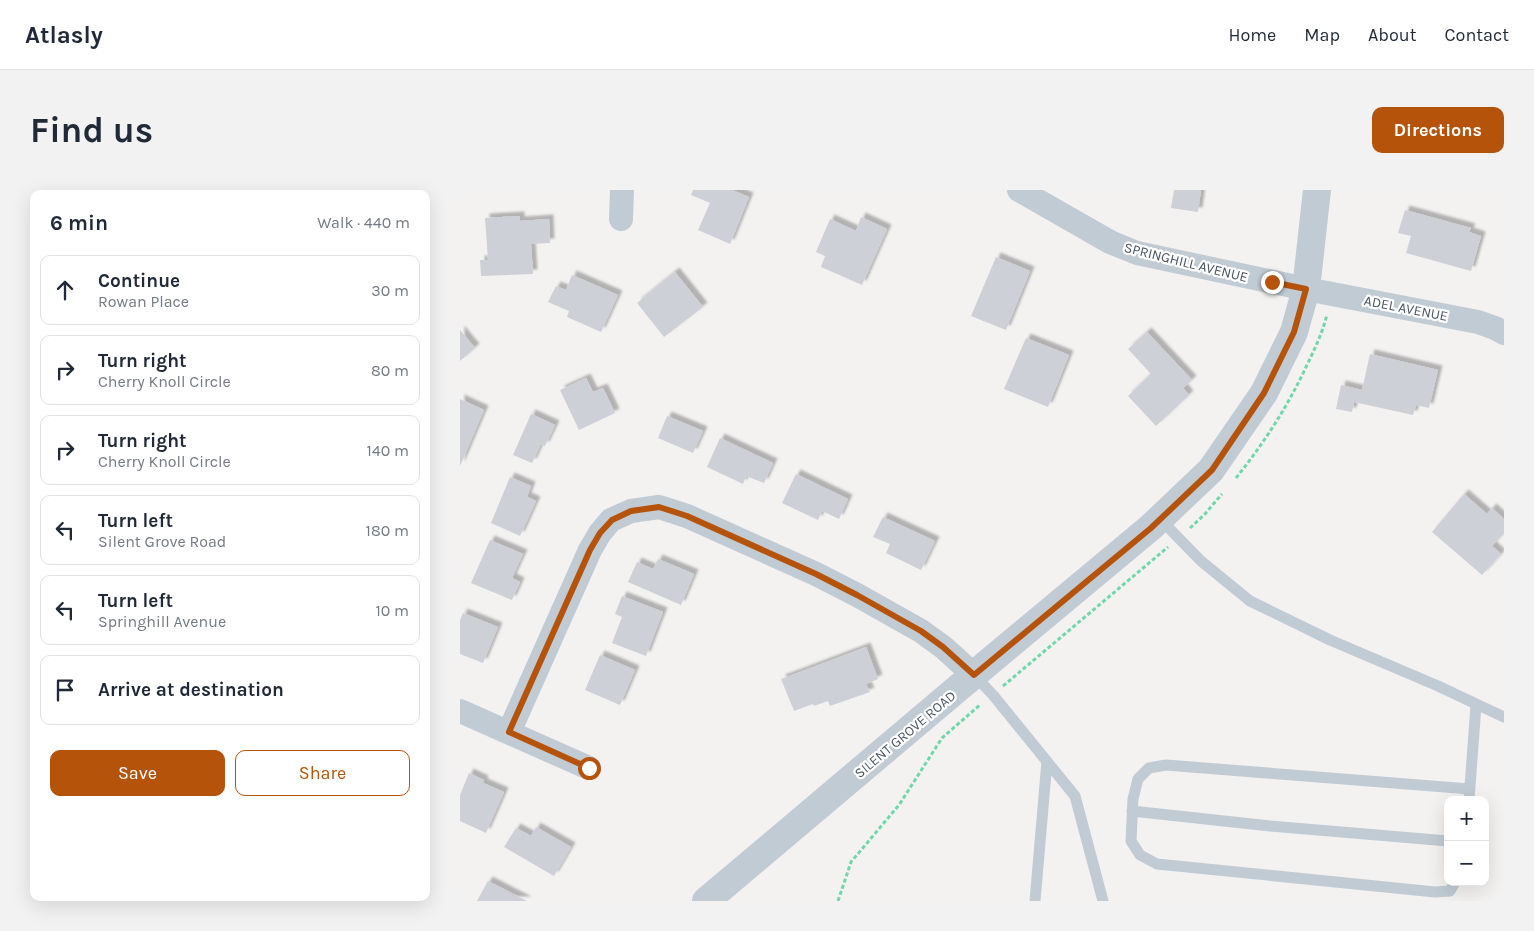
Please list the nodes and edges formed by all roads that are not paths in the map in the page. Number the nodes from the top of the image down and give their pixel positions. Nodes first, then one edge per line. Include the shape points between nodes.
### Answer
1 (622, 190) edge
2 (1019, 190) edge
3 (1317, 190) edge
4 (621, 219) dead end
5 (1306, 289) junction
6 (1504, 333) edge
7 (1160, 519) junction
8 (974, 675) junction
9 (1476, 704) junction
10 (460, 711) edge
11 (1504, 717) edge
12 (509, 732) junction
13 (1047, 761) junction
14 (589, 768) dead end
15 (1469, 794) edge
16 (1132, 811) junction
17 (1444, 841) edge
18 (1452, 886) edge
19 (706, 901) edge
20 (1035, 901) edge
21 (1103, 901) edge

1 - 4 street
2 - 5 street, SPRINGHILL AVENUE via 1110,242 1137,253
3 - 5 street, SILENT GROVE ROAD
5 - 6 street, ADEL AVENUE via 1478,322
5 - 7 street, SILENT GROVE ROAD via 1294,332 1264,393 1212,470
7 - 8 street, SILENT GROVE ROAD
7 - 9 lane via 1201,561 1250,601
8 - 12 street via 921,631 857,595 731,534 659,507 631,511 612,520 600,533
8 - 13 lane
8 - 19 street, SILENT GROVE ROAD
9 - 11 lane
9 - 15 lane
10 - 12 street
12 - 14 street
13 - 20 lane
13 - 21 lane via 1075,796
15 - 16 lane via 1166,765 1149,768 1138,779
16 - 17 lane
16 - 18 lane via 1131,841 1140,855 1157,864 1434,892 1450,890

